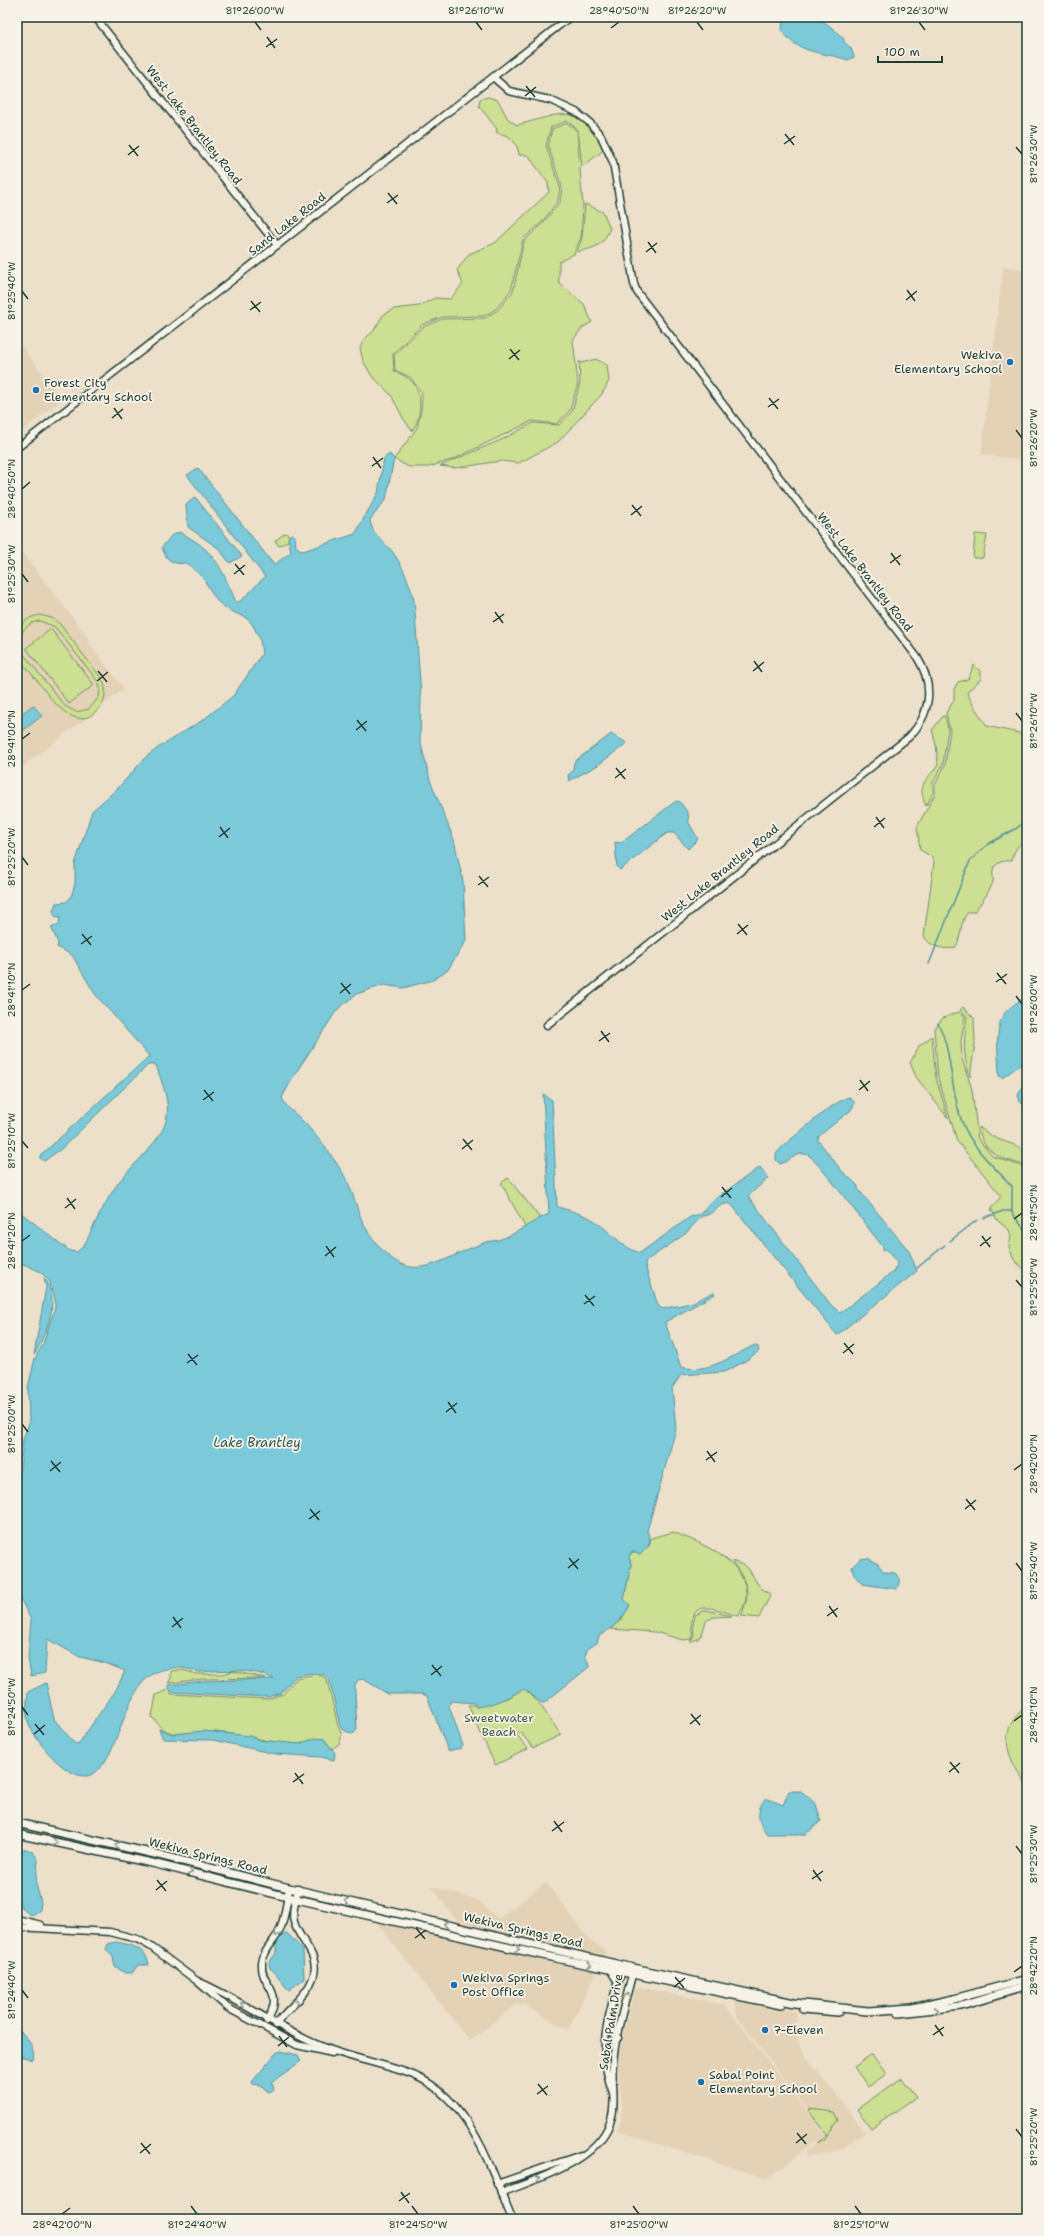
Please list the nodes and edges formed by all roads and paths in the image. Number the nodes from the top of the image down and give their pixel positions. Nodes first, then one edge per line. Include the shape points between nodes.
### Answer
1 (95, 17) edge
2 (570, 17) edge
3 (493, 77) junction
4 (277, 245) junction
5 (17, 448) edge
6 (547, 1025) dead end
7 (19, 1823) edge
8 (17, 1834) edge
9 (289, 1888) junction
10 (298, 1889) junction
11 (288, 1897) junction
12 (296, 1899) junction
13 (17, 1919) edge
14 (17, 1927) edge
15 (52, 1928) junction
16 (497, 1936) junction
17 (496, 1943) junction
18 (553, 1948) junction
19 (551, 1956) junction
20 (611, 1970) junction
21 (630, 1971) junction
22 (622, 1972) junction
23 (1027, 1980) edge
24 (197, 1981) junction
25 (618, 1981) junction
26 (1027, 1986) edge
27 (269, 2019) junction
28 (608, 2021) junction
29 (277, 2023) junction
30 (263, 2027) junction
31 (272, 2032) junction
32 (618, 2038) junction
33 (343, 2055) junction
34 (613, 2093) junction
35 (586, 2153) junction
36 (498, 2184) junction
37 (501, 2193) junction
38 (512, 2219) edge

1 - 4 street, West Lake Brantley Road
2 - 3 street, Sand Lake Road
3 - 4 street, Sand Lake Road
3 - 6 street, West Lake Brantley Road via 509,91 550,100 576,112 602,136 612,162 634,284 638,292 917,657 929,689 924,716 909,736
4 - 5 street, Sand Lake Road
9 -> 7 main road, Wekiva Springs Road
8 -> 11 main road, Wekiva Springs Road via 152,1863
9 - 10 main road, Wekiva Springs Road
9 - 11 street
10 - 12 street
16 -> 10 main road, Wekiva Springs Road
11 - 12 main road, Wekiva Springs Road
11 -> 27 street via 279,1932 266,1950 262,1963 275,1998 275,2006
12 - 17 main road, Wekiva Springs Road
29 -> 12 street via 306,1991 316,1963 294,1924
13 - 15 street
14 - 15 street
15 - 24 street via 110,1932 137,1939
16 - 17 main road
16 - 18 main road, Wekiva Springs Road
17 -> 19 main road, Wekiva Springs Road
18 - 19 main road
18 - 21 main road, Wekiva Springs Road
19 -> 20 main road, Wekiva Springs Road
20 - 22 main road, Wekiva Springs Road
20 - 25 main road
21 - 22 main road, Wekiva Springs Road
21 - 23 main road, Wekiva Springs Road via 794,2003 868,2011 912,2008
21 -> 26 main road, Wekiva Springs Road via 800,2009 877,2014 961,2006
32 -> 21 street, Sabal Palm Drive
22 - 25 street, Sabal Palm Drive
27 -> 24 street
24 - 30 street via 228,2008
25 - 28 street, Sabal Palm Drive
27 - 29 street
27 - 30 street
28 - 32 street via 609,2028
28 - 34 street, Sabal Palm Drive via 604,2062
29 - 31 street
29 - 33 street
30 - 31 street
31 - 33 street via 297,2045
32 - 34 street, Sabal Palm Drive via 612,2065
33 - 36 street via 406,2072 438,2089 452,2101 468,2124
34 - 35 street, Sabal Palm Drive via 614,2105 610,2124 599,2142
35 - 36 street, Sabal Palm Drive via 543,2166
37 -> 35 street, Sabal Palm Drive via 568,2165
36 - 37 street
37 - 38 street

